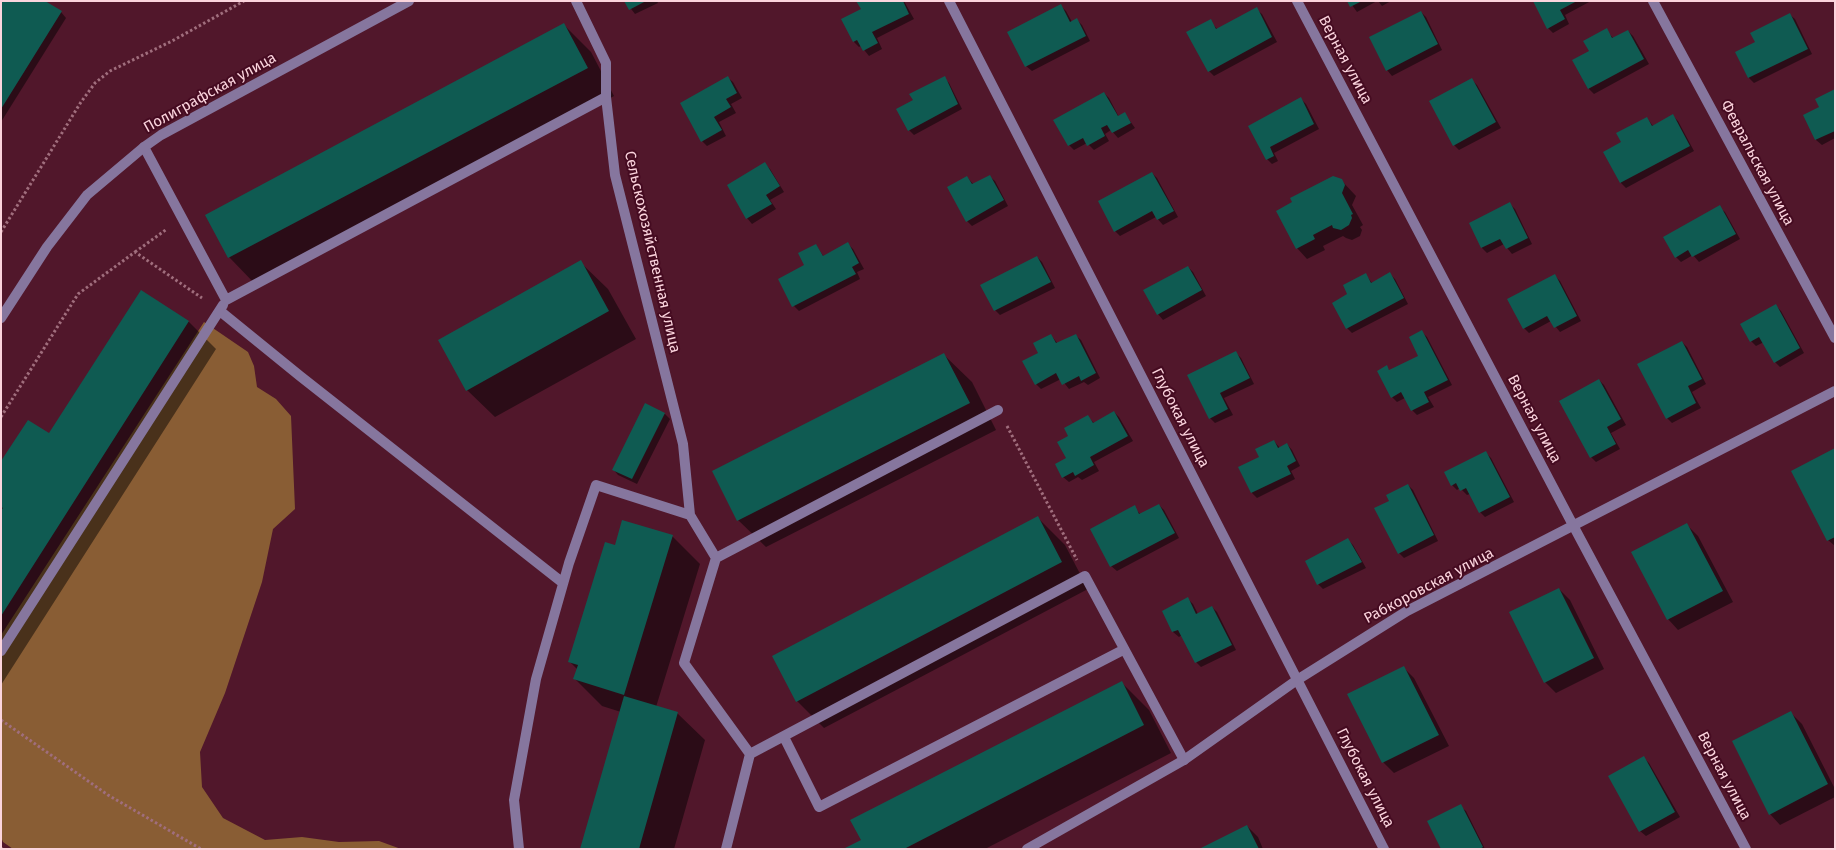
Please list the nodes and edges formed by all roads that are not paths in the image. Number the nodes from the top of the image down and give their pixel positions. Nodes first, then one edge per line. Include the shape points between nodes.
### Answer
1 (409, 1) edge
2 (576, 1) edge
3 (949, 1) edge
4 (1297, 1) edge
5 (1653, 1) edge
6 (606, 97) junction
7 (144, 146) junction
8 (226, 300) junction
9 (220, 310) junction
10 (1, 318) edge
11 (1835, 338) edge
12 (1835, 391) edge
13 (998, 410) road end
14 (690, 515) junction
15 (1574, 527) junction
16 (716, 558) junction
17 (563, 583) junction
18 (1123, 650) junction
19 (1, 651) edge
20 (1297, 680) junction
21 (784, 737) junction
22 (750, 754) junction
23 (1184, 760) junction
24 (519, 849) edge
25 (726, 849) edge
26 (1027, 849) edge
27 (1384, 849) edge
28 (1746, 849) edge

1 - 7 street, Полиграфская улица
2 - 6 street, Сельскохозяйственная улица via 606,63
3 - 20 street, Глубокая улица
4 - 15 street, Верная улица
5 - 11 street, Февральская улица
6 - 8 street
6 - 14 street, Сельскохозяйственная улица via 615,175 683,444
7 - 8 street
7 - 10 street, Полиграфская улица via 87,195 47,247
8 - 9 street
9 - 17 street
9 - 19 street
12 - 15 street, Рабкоровская улица
13 - 16 street
14 - 16 street
14 - 17 street via 596,485
15 - 20 street, Рабкоровская улица via 1407,611
15 - 28 street, Верная улица
16 - 22 street via 684,663
17 - 24 street via 536,679 514,800
18 - 21 street via 819,807
18 - 21 street via 1085,576
18 - 23 street
20 - 23 street, Рабкоровская улица
20 - 27 street, Глубокая улица
21 - 22 street
22 - 25 street
23 - 26 street, Рабкоровская улица

